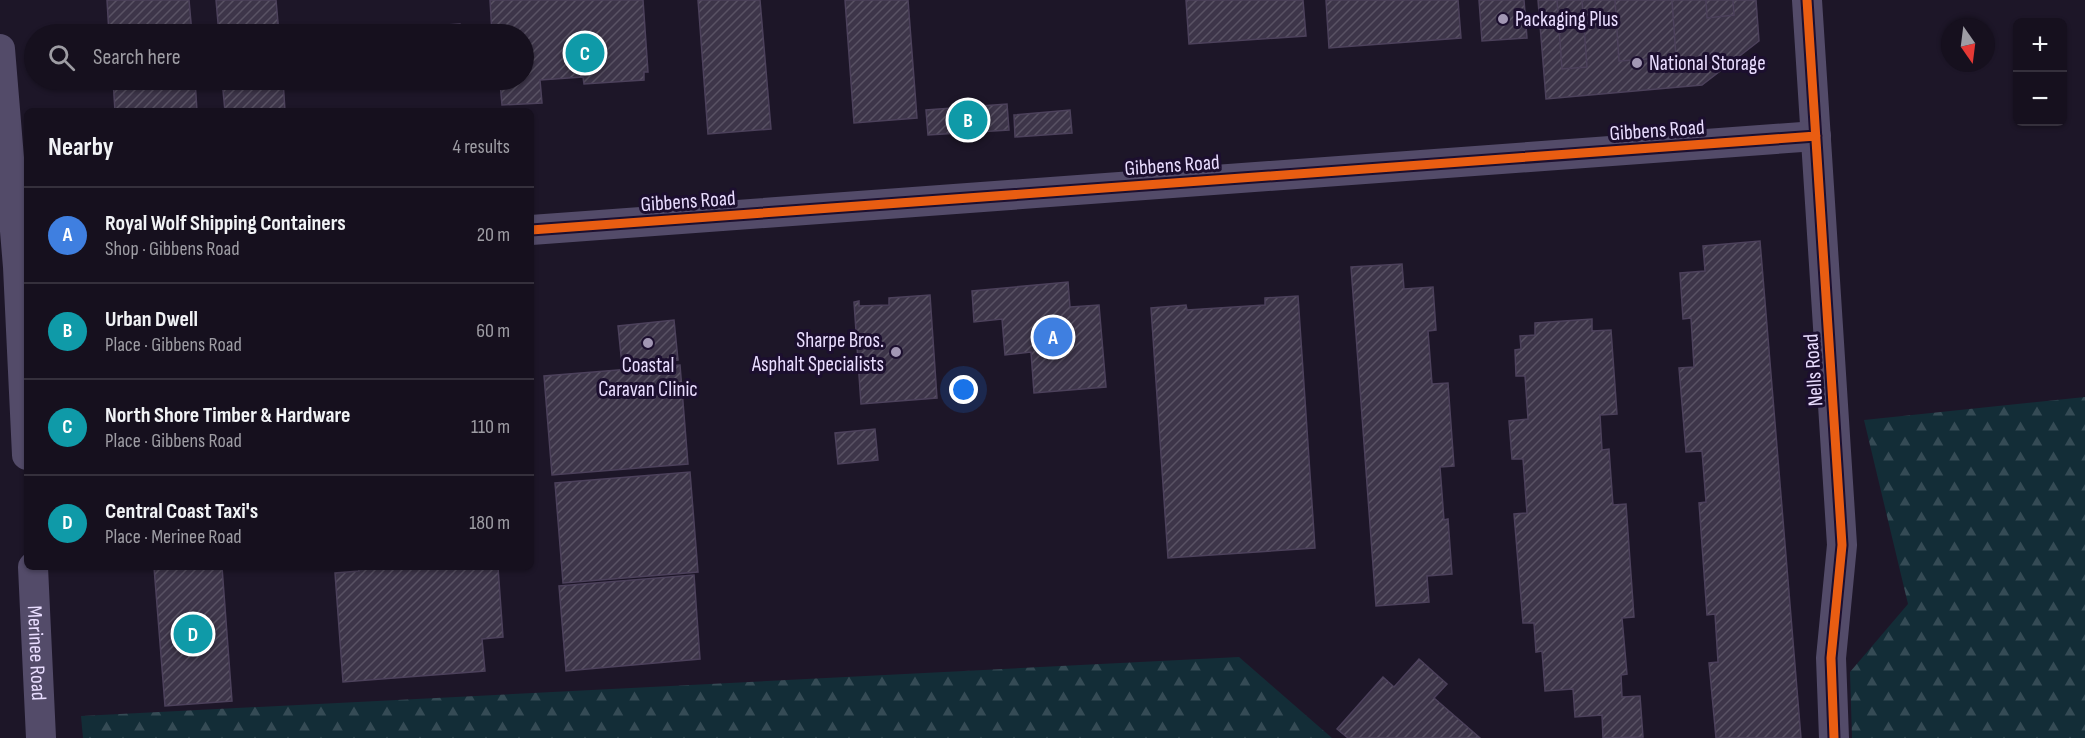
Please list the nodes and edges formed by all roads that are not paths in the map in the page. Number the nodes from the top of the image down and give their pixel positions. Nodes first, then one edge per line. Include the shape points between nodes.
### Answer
1 (1808, 0) edge
2 (0, 48) edge
3 (1816, 136) junction
4 (534, 230) edge
5 (22, 267) edge
6 (24, 342) edge
7 (33, 570) edge
8 (41, 738) edge
9 (1834, 738) edge

1 - 3 street, Nells Road
2 - 5 street
3 - 4 street, Gibbens Road
3 - 9 street, Nells Road via 1842,545 1832,658
5 - 6 street
7 - 8 street, Merinee Road

